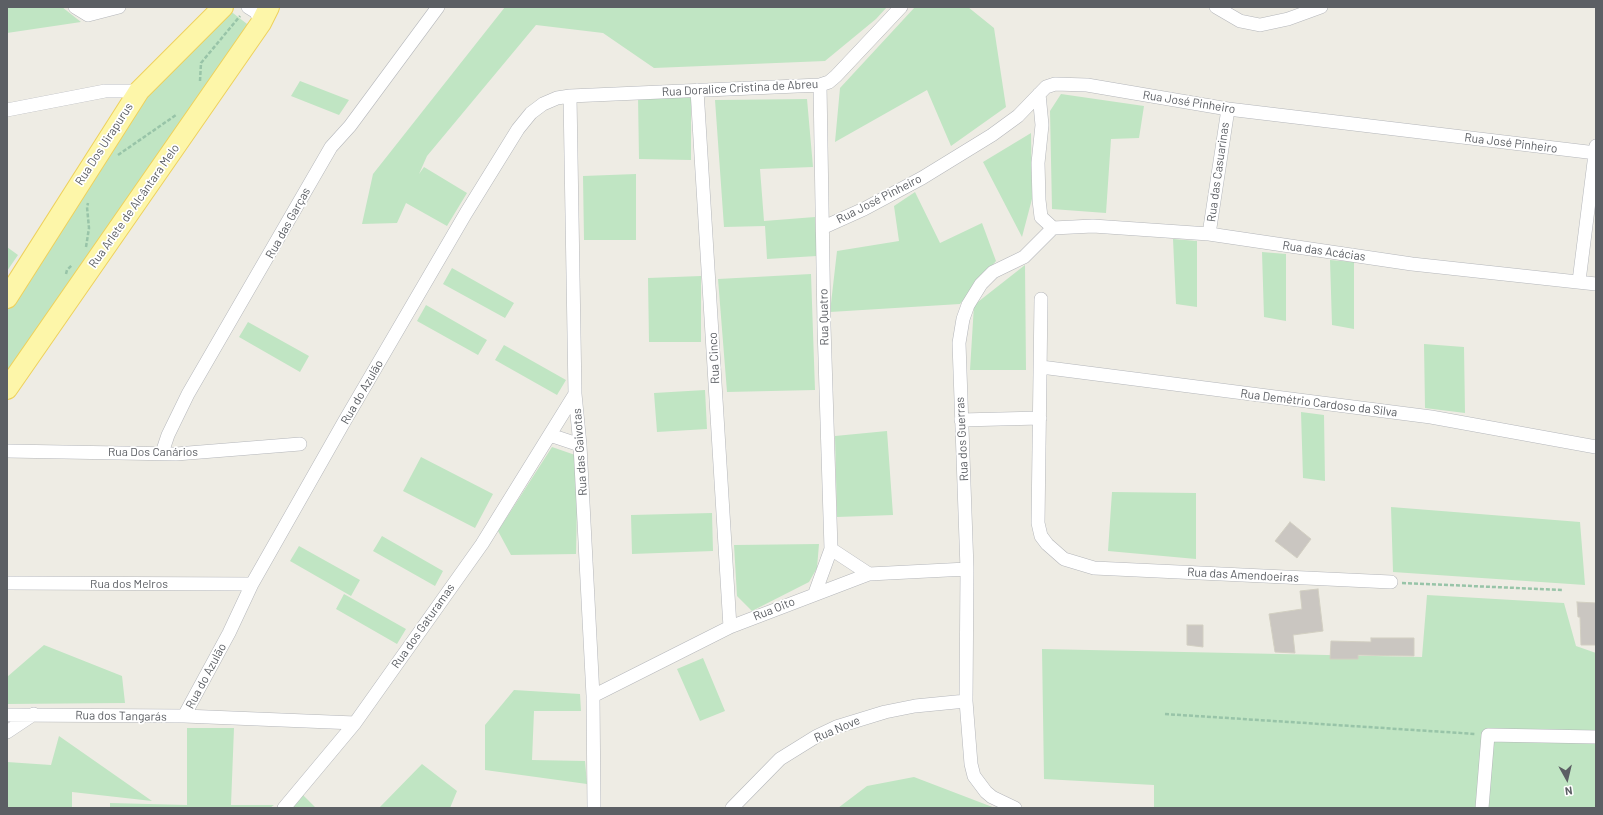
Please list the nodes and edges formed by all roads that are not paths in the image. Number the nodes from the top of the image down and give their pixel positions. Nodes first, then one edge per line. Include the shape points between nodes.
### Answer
1 (75, 7) edge
2 (119, 7) edge
3 (223, 7) edge
4 (438, 7) edge
5 (900, 7) edge
6 (1216, 7) edge
7 (1321, 7) edge
8 (246, 10) edge
9 (265, 15) edge
10 (820, 85) junction
11 (697, 90) junction
12 (139, 91) junction
13 (1039, 94) junction
14 (570, 96) junction
15 (1228, 109) junction
16 (7, 110) edge
17 (1596, 151) edge
18 (824, 227) junction
19 (1052, 228) junction
20 (1209, 234) junction
21 (1579, 281) junction
22 (1596, 284) edge
23 (7, 298) edge
24 (1041, 299) dead end
25 (1041, 367) junction
26 (7, 389) edge
27 (575, 394) junction
28 (1040, 418) junction
29 (961, 420) junction
30 (550, 435) junction
31 (300, 444) dead end
32 (580, 444) junction
33 (1596, 447) edge
34 (7, 450) edge
35 (162, 453) junction
36 (831, 550) junction
37 (967, 569) junction
38 (869, 574) junction
39 (1391, 582) road end
40 (7, 584) edge
41 (252, 584) junction
42 (814, 593) junction
43 (730, 626) junction
44 (594, 696) junction
45 (966, 700) junction
46 (34, 714) junction
47 (7, 715) edge
48 (184, 716) junction
49 (355, 723) junction
50 (7, 732) edge
51 (1596, 737) edge
52 (284, 808) edge
53 (594, 808) edge
54 (732, 808) edge
55 (1015, 808) edge
56 (1482, 808) edge

1 - 2 street via 88,14
3 - 12 main road, Rua Dos Uirapurus
4 - 35 street, Rua das Garças via 350,126 331,147 188,394
5 - 10 street, Rua Doralice Cristina de Abreu via 836,76
6 - 7 street via 1240,21 1260,24 1288,19
8 - 9 street
9 - 26 main road, Rua Arlete de Alcântara Melo
10 - 11 street, Rua Doralice Cristina de Abreu
10 - 18 street, Rua Quatro
11 - 14 street, Rua Doralice Cristina de Abreu
11 - 43 street, Rua Cinco
12 - 16 street via 105,91
12 - 23 main road, Rua Dos Uirapurus
13 - 15 street, Rua José Pinheiro via 1046,87 1072,84
13 - 18 street, Rua José Pinheiro via 1018,116 992,135 922,178
13 - 19 street via 1042,125 1038,163 1039,200 1041,217
14 - 27 street, Rua das Gaivotas
14 - 41 street, Rua do Azulão via 543,104 531,113 518,129 466,213
15 - 17 street, Rua José Pinheiro
15 - 20 street, Rua das Casuarinas
17 - 21 street
18 - 36 street, Rua Quatro via 824,326
19 - 20 street, Rua das Acácias via 1093,226
19 - 29 street, Rua dos Guerras via 1024,257 993,272 981,284 971,300 963,319 959,343
20 - 21 street, Rua das Acácias via 1412,264
21 - 22 street, Rua das Acácias
24 - 25 street, Rua das Amendoeiras
25 - 28 street, Rua das Amendoeiras
25 - 33 street, Rua Demétrio Cardoso da Silva via 1431,416
27 - 30 street, Rua dos Gaturamas
27 - 32 street, Rua das Gaivotas
28 - 29 street
28 - 39 street, Rua das Amendoeiras via 1038,523 1041,536 1064,559 1094,568
29 - 37 street, Rua dos Guerras
30 - 32 street
30 - 49 street, Rua dos Gaturamas via 482,544
31 - 35 street, Rua Dos Canários
32 - 44 street, Rua das Gaivotas
34 - 35 street, Rua Dos Canários
36 - 38 street
36 - 42 street, Rua Quatro
37 - 38 street, Rua Oito
37 - 45 street, Rua dos Guerras
38 - 42 street, Rua Oito
40 - 41 street, Rua dos Melros
41 - 48 street, Rua do Azulão
42 - 43 street, Rua Oito
43 - 44 street, Rua Oito
44 - 53 street, Rua das Gaivotas
45 - 54 street, Rua Nove via 885,712 836,727 780,759
45 - 55 street, Rua dos Guerras via 967,732 974,776 992,797
46 - 47 street, Rua dos Tangarás
46 - 48 street, Rua dos Tangarás
46 - 50 street
48 - 49 street, Rua dos Tangarás
49 - 52 street, Rua dos Gaturamas
51 - 56 street via 1488,735

